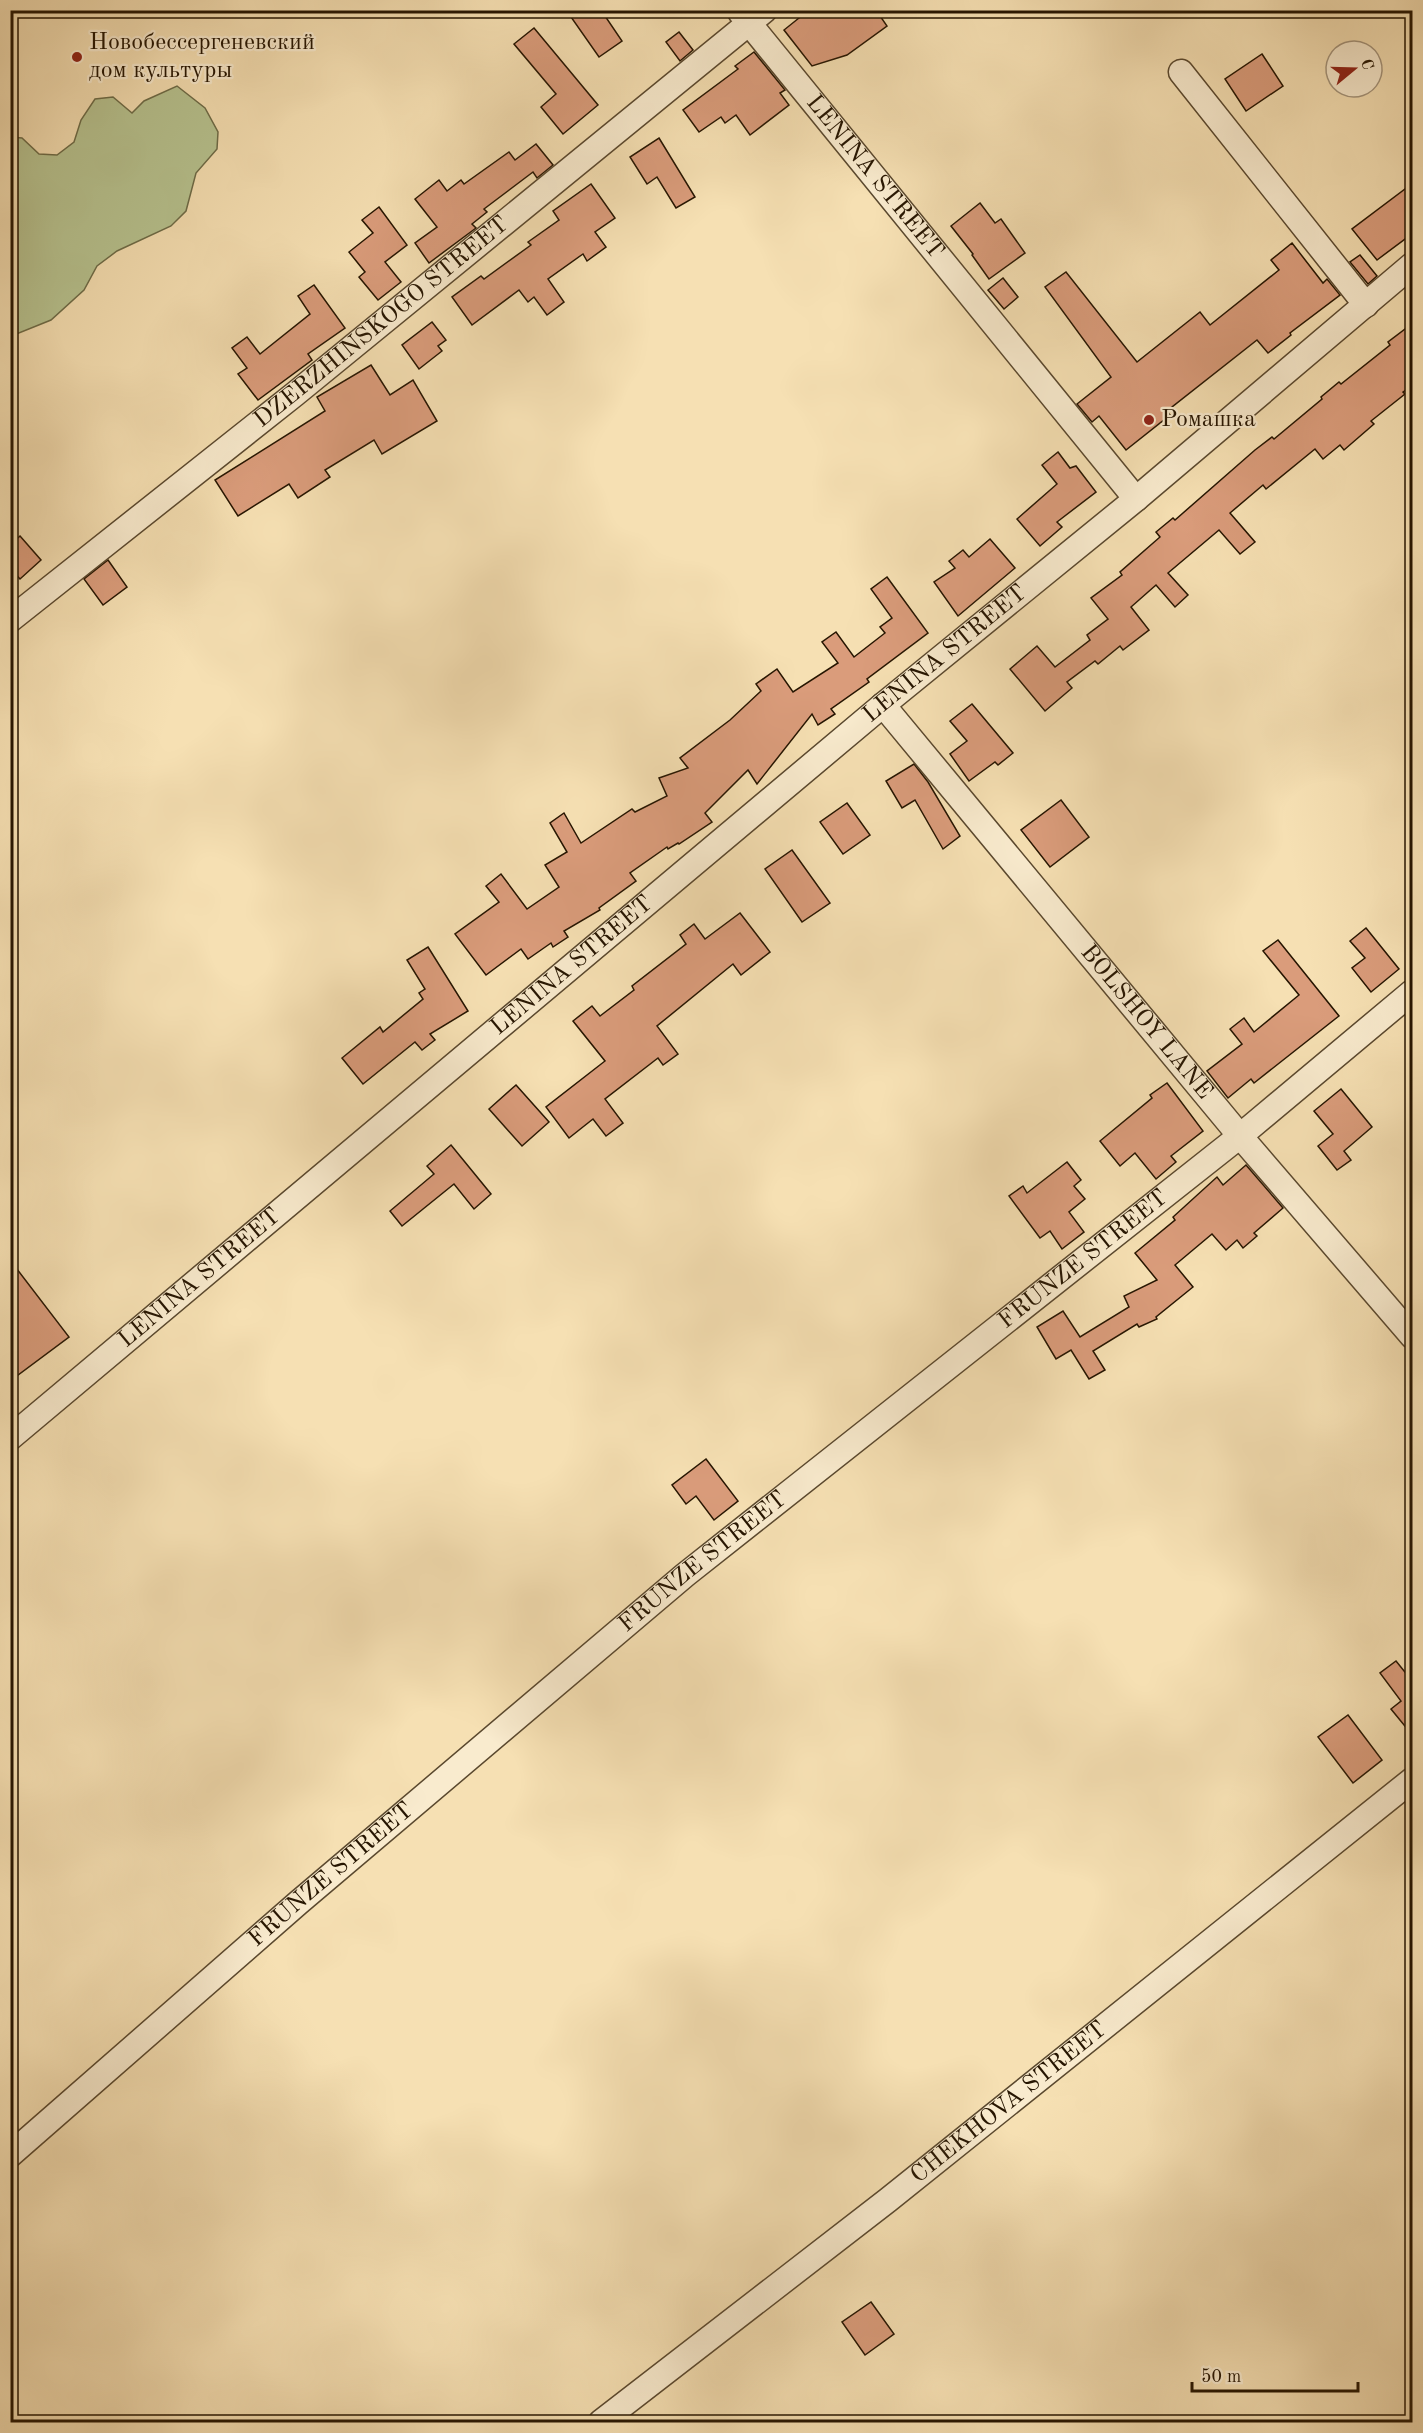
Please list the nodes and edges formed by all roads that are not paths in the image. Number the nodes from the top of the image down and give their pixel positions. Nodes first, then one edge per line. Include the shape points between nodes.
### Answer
1 (750, 15) edge
2 (1181, 72) dead end
3 (1413, 265) edge
4 (1366, 305) junction
5 (1136, 499) junction
6 (10, 620) edge
7 (883, 705) junction
8 (1413, 992) edge
9 (1240, 1136) junction
10 (1413, 1336) edge
11 (10, 1438) edge
12 (1413, 1780) edge
13 (10, 2156) edge
14 (601, 2422) edge

1 - 5 street, LENINA STREET
1 - 6 street, DZERZHINSKOGO STREET via 304,387
2 - 4 street
3 - 4 street, LENINA STREET
4 - 5 street, LENINA STREET
5 - 7 street, LENINA STREET
7 - 9 street, BOLSHOY LANE
7 - 11 street, LENINA STREET
8 - 9 street, FRUNZE STREET
9 - 10 street, BOLSHOY LANE
9 - 13 street, FRUNZE STREET via 685,1575 298,1903
12 - 14 street, CHEKHOVA STREET via 888,2200

